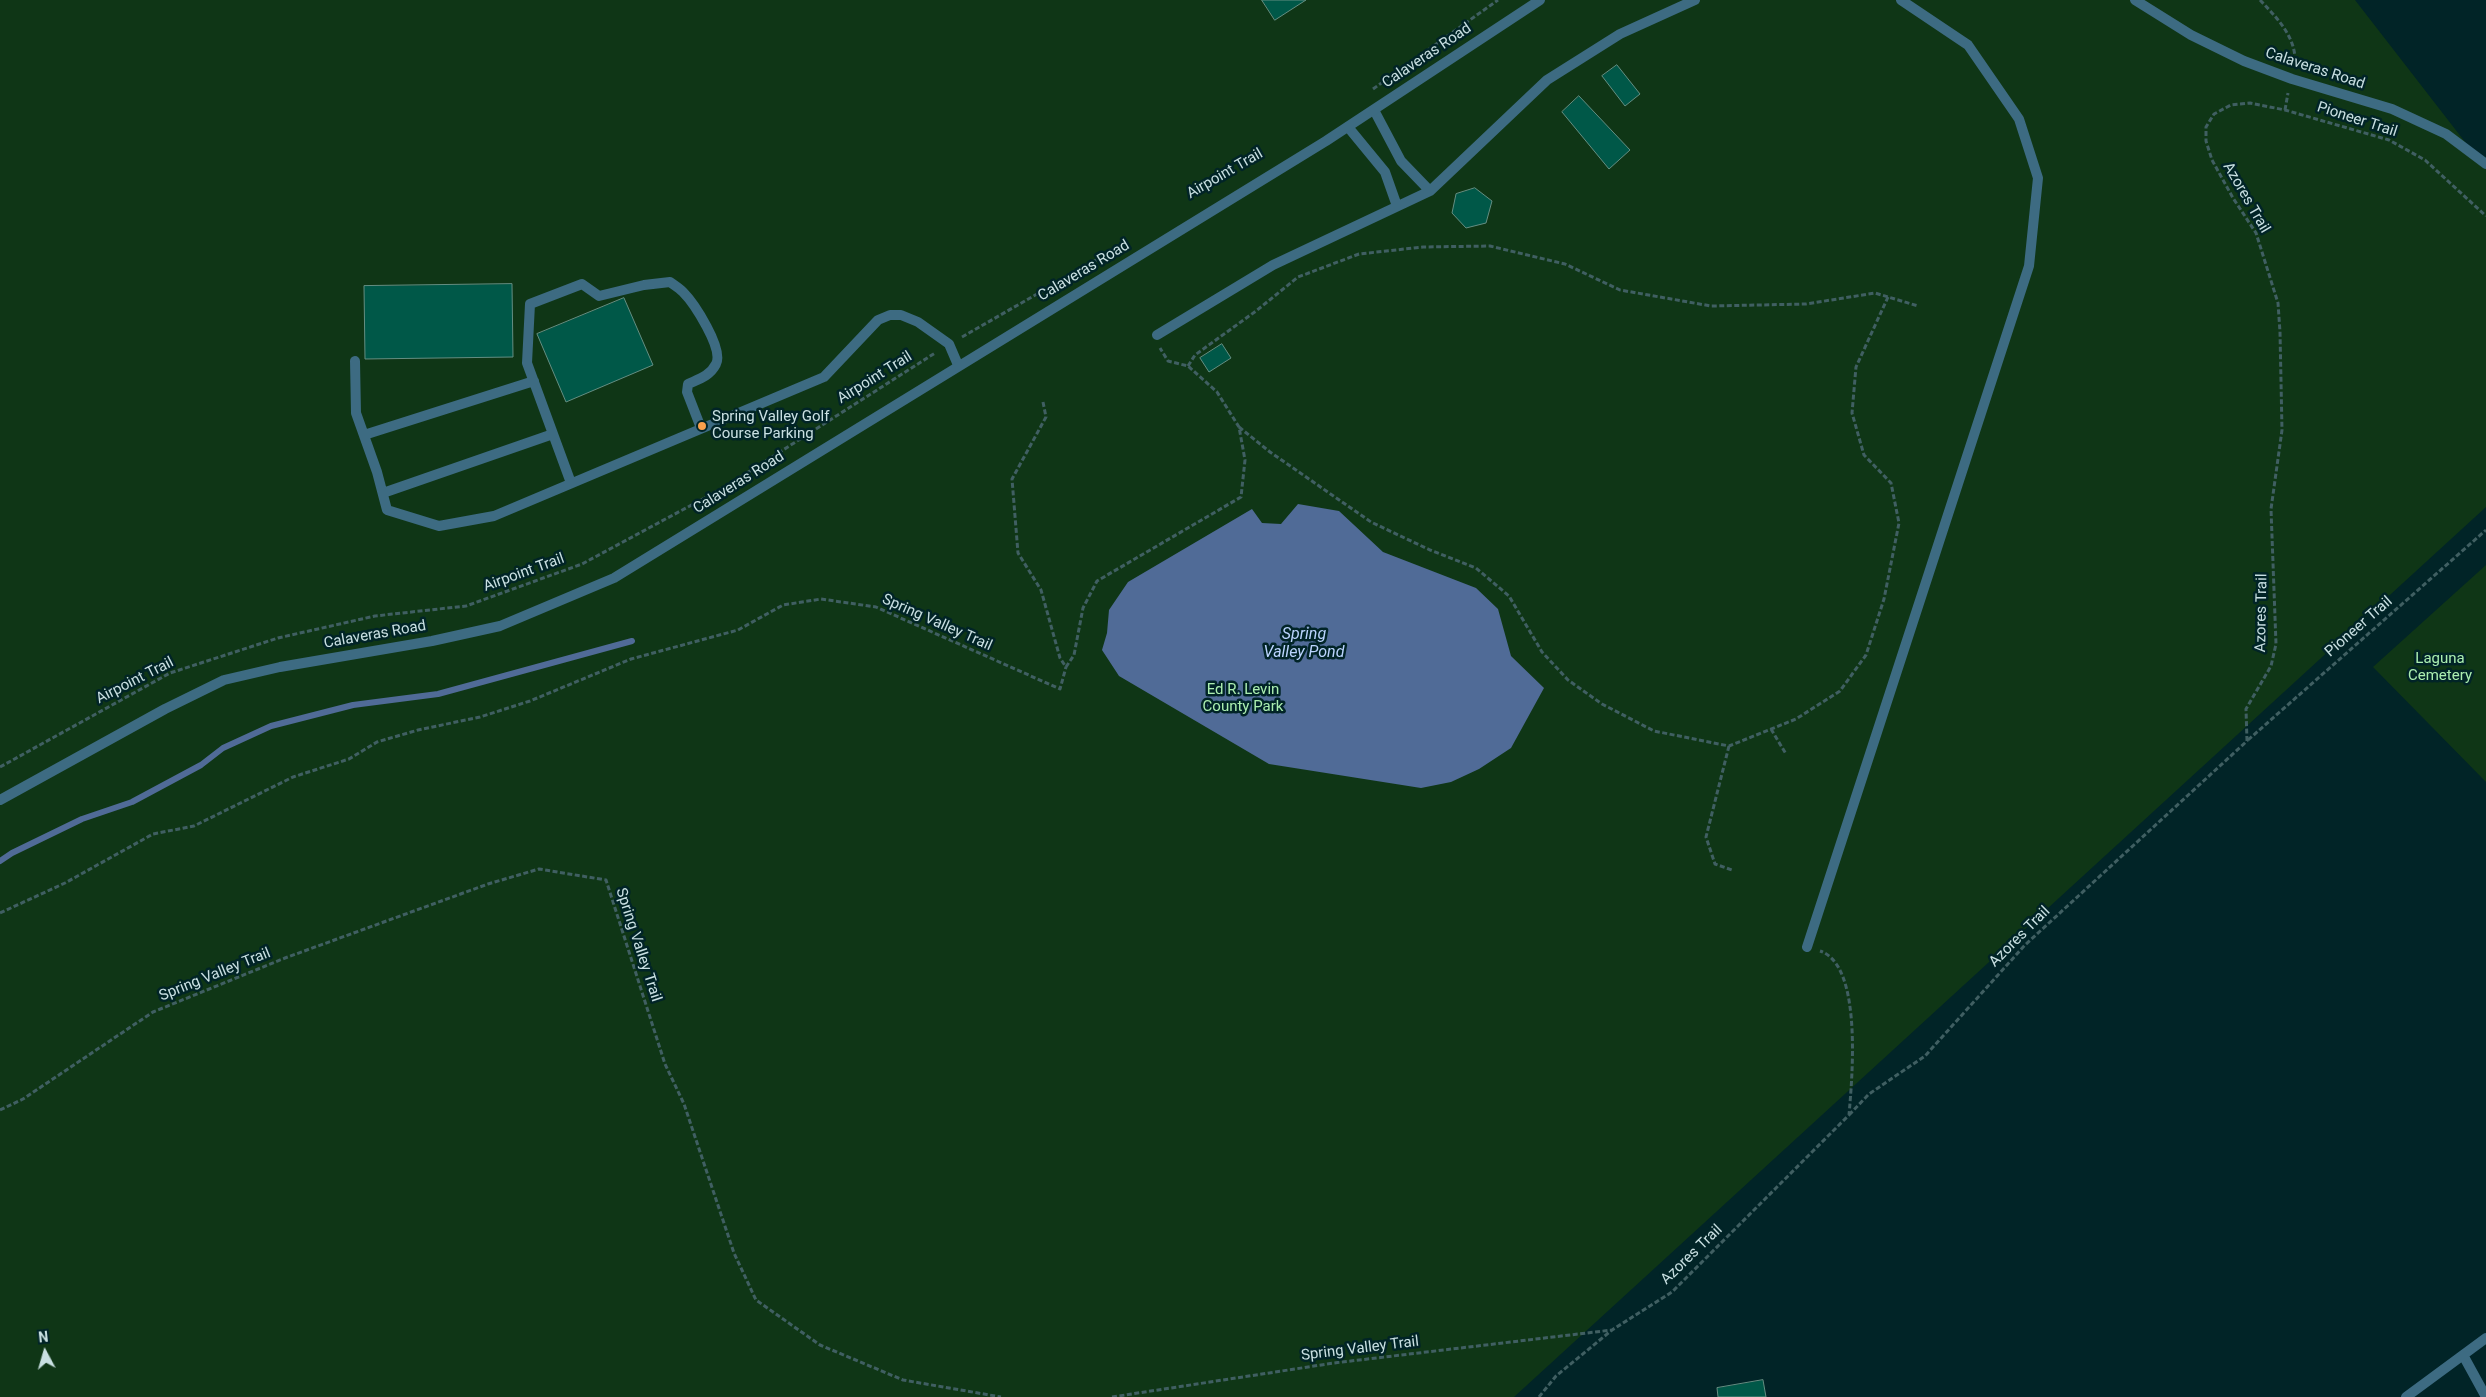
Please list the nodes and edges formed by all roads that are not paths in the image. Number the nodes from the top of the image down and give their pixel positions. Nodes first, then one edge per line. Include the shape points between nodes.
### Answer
1 (1540, 0) edge
2 (1695, 0) edge
3 (1901, 0) edge
4 (2136, 0) edge
5 (1374, 110) junction
6 (1348, 127) junction
7 (2486, 164) edge
8 (1430, 191) junction
9 (1397, 206) junction
10 (1157, 340) road end
11 (355, 361) dead end
12 (958, 365) junction
13 (534, 381) junction
14 (702, 428) junction
15 (553, 434) junction
16 (364, 435) junction
17 (571, 483) junction
18 (383, 492) junction
19 (0, 800) edge
20 (1807, 947) road end
21 (2486, 1338) edge
22 (2463, 1354) junction
23 (2406, 1397) edge
24 (2486, 1397) edge

1 - 5 street, Calaveras Road
2 - 8 street via 1620,34 1547,80
3 - 20 street via 1968,45 2019,119 2038,178 2029,266
4 - 7 street, Calaveras Road via 2191,35 2244,62 2392,109 2446,134
5 - 6 street, Calaveras Road
5 - 8 street via 1401,160
6 - 9 street via 1385,172
6 - 12 street, Calaveras Road
8 - 9 street
9 - 10 street via 1273,265
11 - 16 street via 356,413
12 - 14 street via 949,344 918,322 901,315 890,315 878,320 824,378
12 - 19 street, Calaveras Road via 614,578 500,626 280,666 224,680
13 - 14 street via 527,363 530,304 582,284 599,296 670,282 688,299 711,334 718,353 717,363 707,376 688,384 687,392
13 - 15 street
13 - 16 street
14 - 17 street
15 - 17 street
15 - 18 street
16 - 18 street
17 - 18 street via 494,516 440,526 387,510
21 - 22 street
22 - 23 street
22 - 24 street

